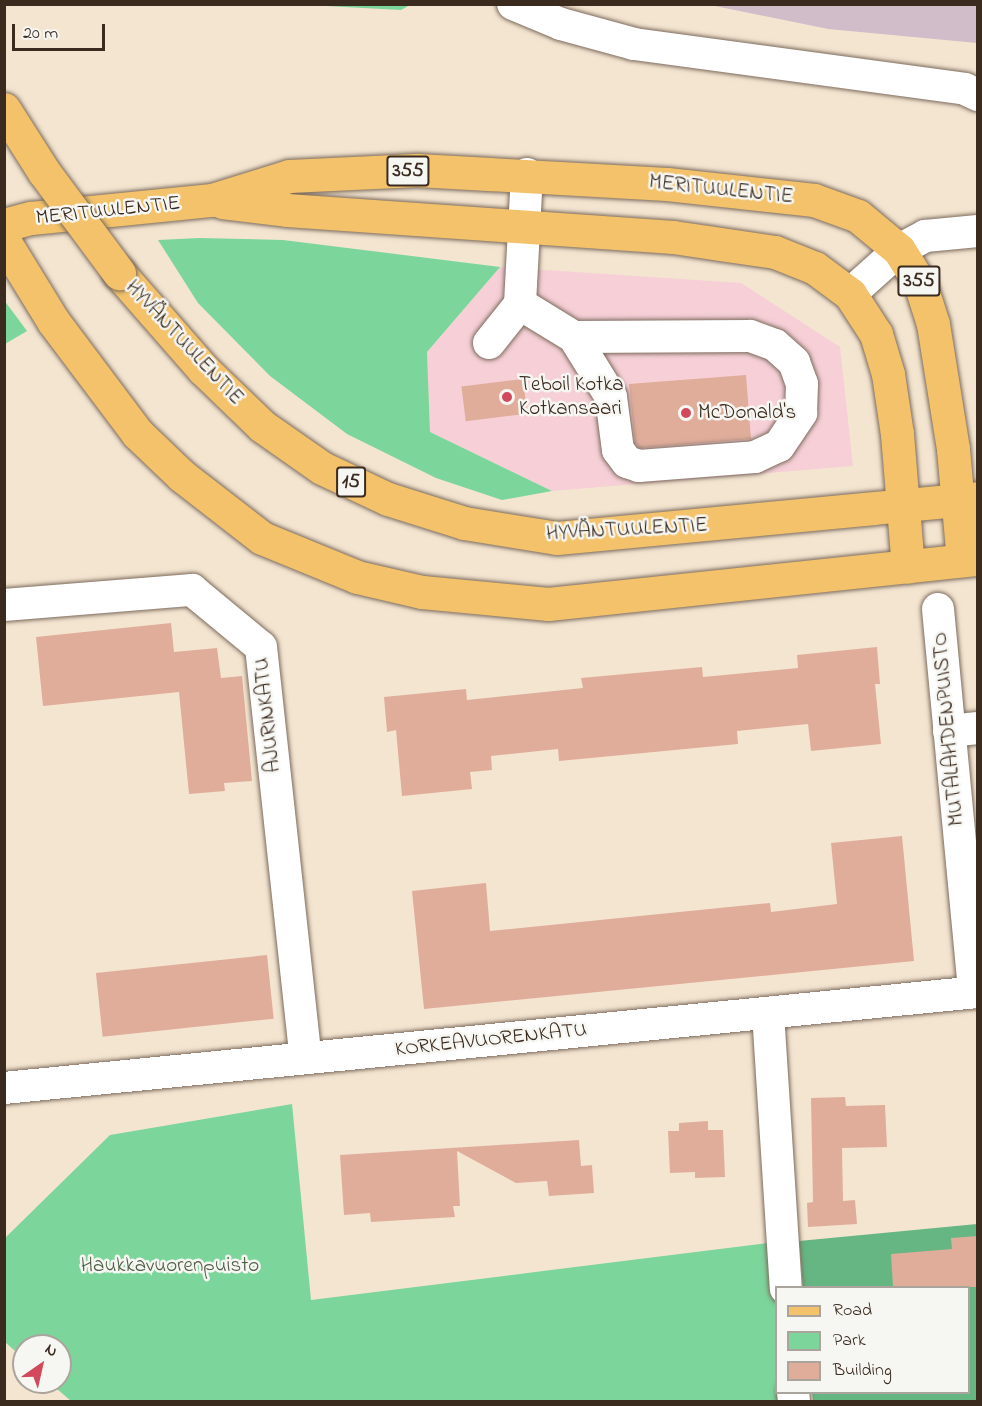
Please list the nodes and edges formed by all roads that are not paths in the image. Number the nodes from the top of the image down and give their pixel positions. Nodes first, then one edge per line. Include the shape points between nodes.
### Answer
1 (513, 4) edge
2 (978, 94) edge
3 (4, 109) edge
4 (527, 174) junction
5 (212, 200) junction
6 (4, 225) edge
7 (524, 225) junction
8 (978, 231) edge
9 (4, 241) edge
10 (899, 250) junction
11 (850, 294) junction
12 (520, 304) junction
13 (574, 337) junction
14 (489, 343) dead end
15 (968, 500) edge
16 (903, 506) junction
17 (970, 560) edge
18 (908, 567) junction
19 (4, 605) edge
20 (938, 609) dead end
21 (963, 729) edge
22 (976, 992) edge
23 (768, 1013) junction
24 (306, 1058) junction
25 (4, 1088) edge
26 (786, 1286) edge

1 - 2 street via 561,24 634,44 965,89
3 - 16 main road, HYVÄNTUULENTIE / 15, bridge via 44,172 119,273 203,369 262,426 322,468 388,499 464,524 557,538
4 - 5 main road, MERITUULENTIE / 355 via 417,170 289,176
4 - 7 street
4 - 10 main road, MERITUULENTIE / 355 via 745,190 813,200 858,216
5 - 6 main road, MERITUULENTIE / 355 via 31,218
5 - 7 main road, MERITUULENTIE / 355 via 287,210
7 - 11 main road, MERITUULENTIE / 355 via 673,237 775,252 815,268
7 - 12 street
8 - 10 street via 925,236
9 - 18 main road via 53,321 137,433 223,511 262,538 357,577 422,592 548,604
10 - 11 street
10 - 15 main road, MERITUULENTIE / 355 via 920,283 933,324
11 - 16 main road, MERITUULENTIE / 355 via 876,334 888,374
12 - 13 street
12 - 14 street
13 - 13 street via 611,397 618,450 627,462 639,466 755,457 779,446 801,413 802,384 794,362 776,345 750,336
15 - 16 main road, HYVÄNTUULENTIE / 15
15 - 17 main road, MERITUULENTIE / 355
16 - 18 main road, MERITUULENTIE / 355
17 - 18 main road
19 - 24 street, AJURINKATU via 192,590 261,647
20 - 21 street, MUTALAHDENPUISTO
21 - 22 street, MUTALAHDENPUISTO
22 - 23 street, KORKEAVUORENKATU
23 - 24 street, KORKEAVUORENKATU
23 - 26 street
24 - 25 street, KORKEAVUORENKATU

